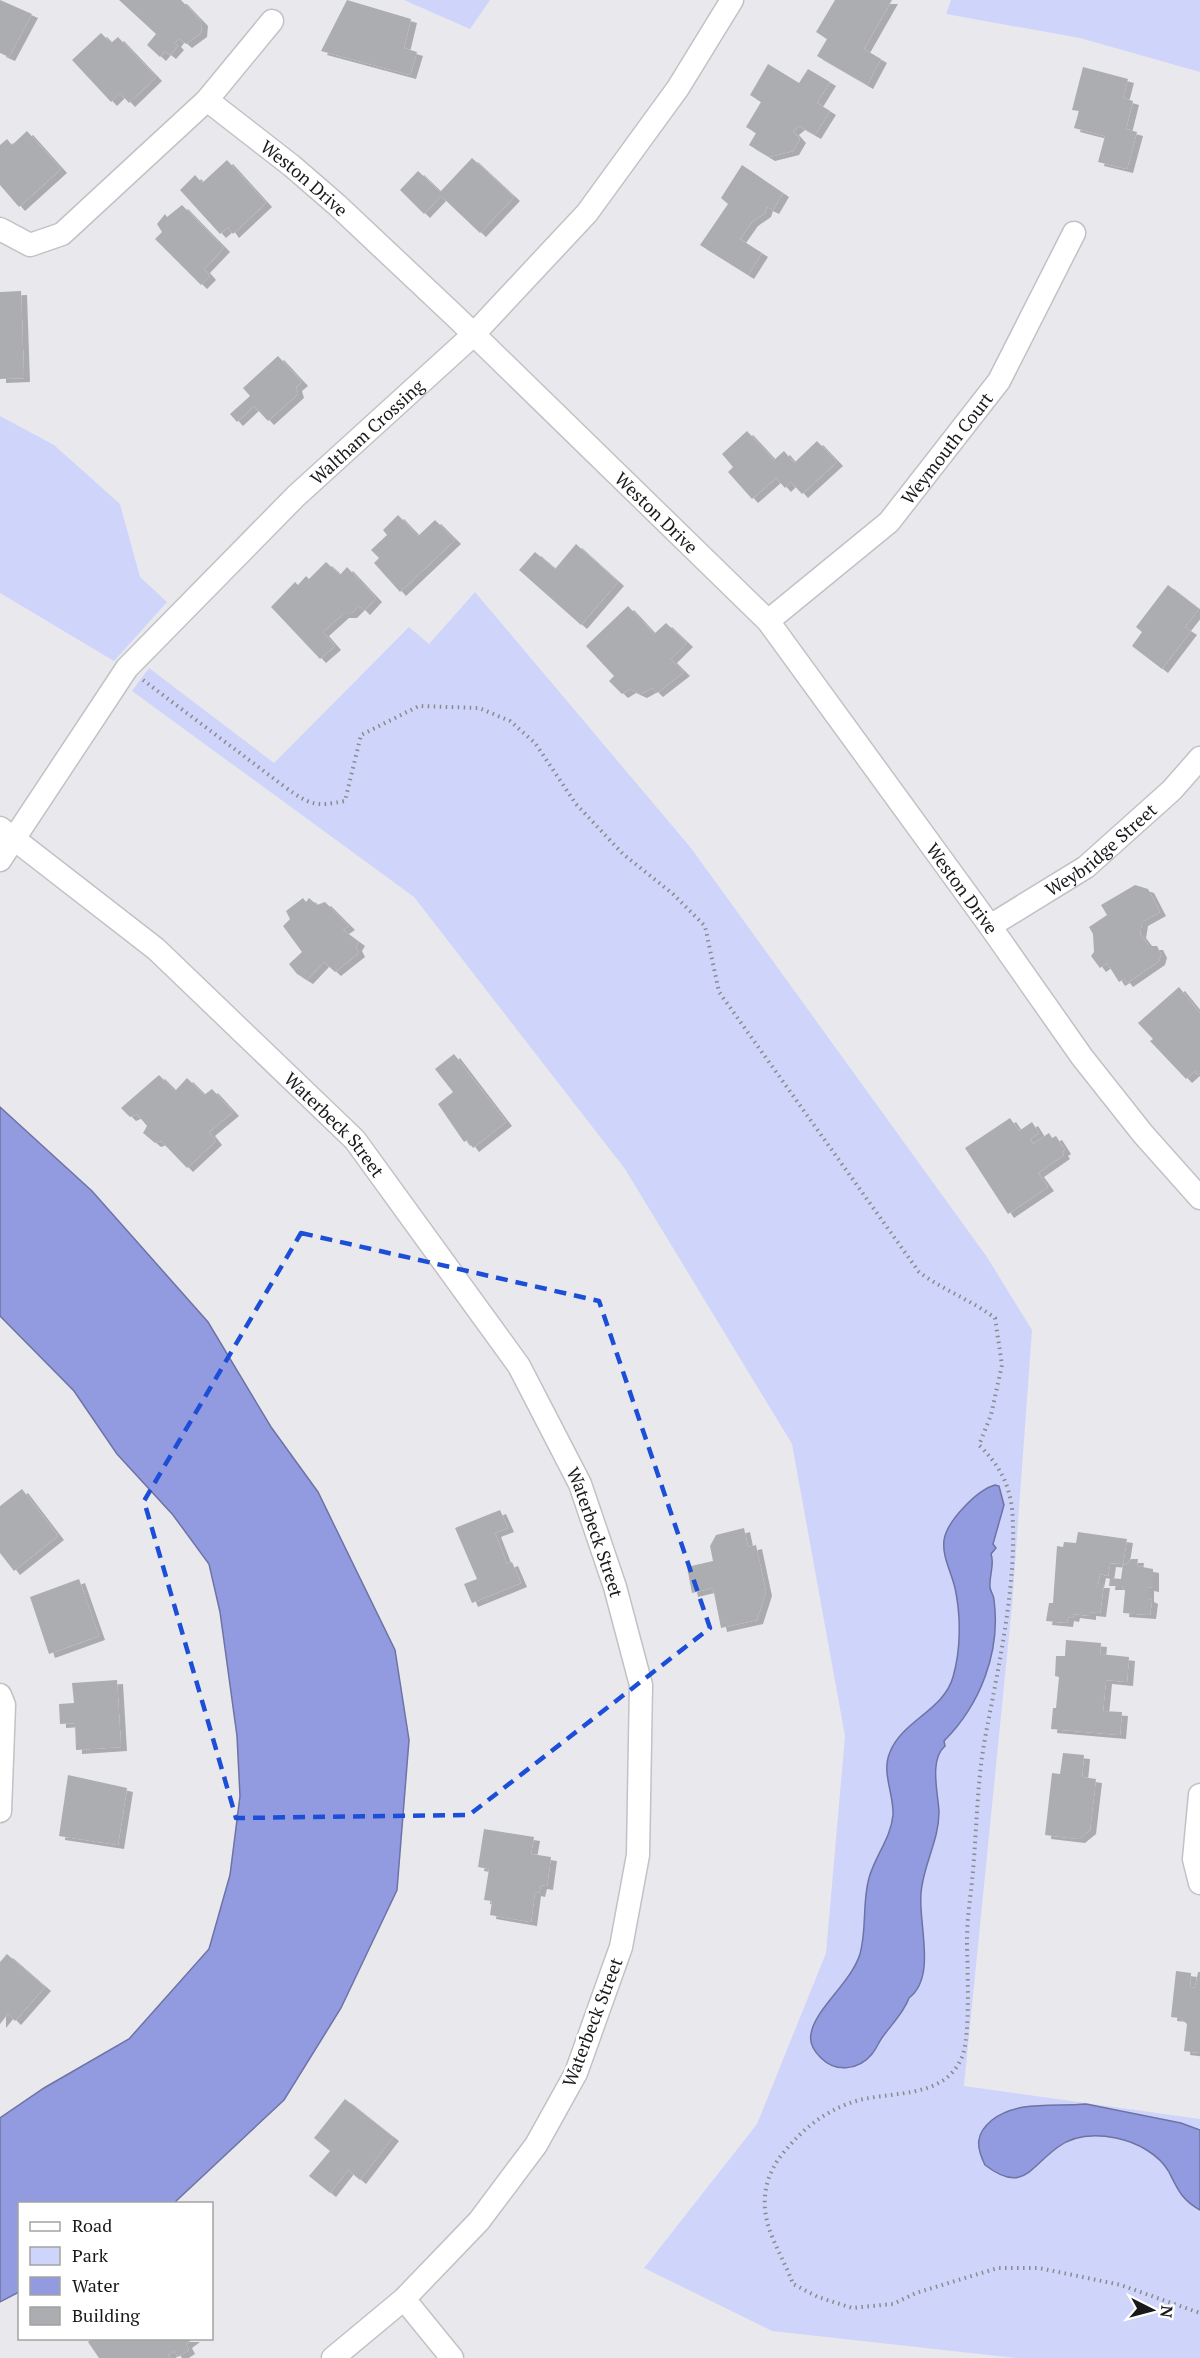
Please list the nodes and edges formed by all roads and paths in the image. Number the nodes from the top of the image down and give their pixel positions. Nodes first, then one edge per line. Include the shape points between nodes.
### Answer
1 (732, 0) edge
2 (272, 21) dead end
3 (207, 100) junction
4 (0, 229) edge
5 (1074, 233) dead end
6 (472, 336) junction
7 (768, 621) junction
8 (127, 668) junction
9 (1200, 758) edge
10 (8, 833) edge
11 (0, 860) edge
12 (990, 926) junction
13 (1200, 1198) edge
14 (0, 1695) edge
15 (1200, 1795) edge
16 (0, 1811) edge
17 (1200, 1883) edge
18 (404, 2299) junction
19 (1200, 2313) edge
20 (333, 2358) edge
21 (452, 2358) edge

1 - 6 street, Waltham Crossing via 678,88 587,213
2 - 3 street
3 - 4 street via 62,234 30,245
3 - 6 street, Weston Drive via 292,166
5 - 7 street, Weymouth Court via 999,381 889,522
6 - 7 street, Weston Drive
6 - 8 street, Waltham Crossing via 296,496
7 - 12 street, Weston Drive
8 - 10 street, Waltham Crossing
8 - 19 path via 285,787 320,806 345,801 361,735 420,706 479,708 510,721 535,743 584,813 705,926 719,992 918,1272 945,1291 975,1302 995,1318 1002,1365 991,1415 979,1446 996,1462 1007,1484 1012,1509 1011,1565 976,1813 963,2055 951,2077 935,2086 851,2102 802,2130 774,2164 764,2193 767,2222 793,2284 852,2308 893,2304 998,2268 1039,2268 1120,2284
9 - 12 street, Weybridge Street via 1172,790 1086,867
10 - 11 street, Waltham Crossing
10 - 18 street, Waterbeck Street via 156,949 355,1140 519,1366 580,1484 615,1587 641,1685 638,1855 621,1947 576,2073 536,2145 479,2221
12 - 13 street, Weston Drive via 1082,1057
14 - 16 street via 4,1705
15 - 17 street via 1194,1859
18 - 20 street, Waterbeck Street
18 - 21 street

